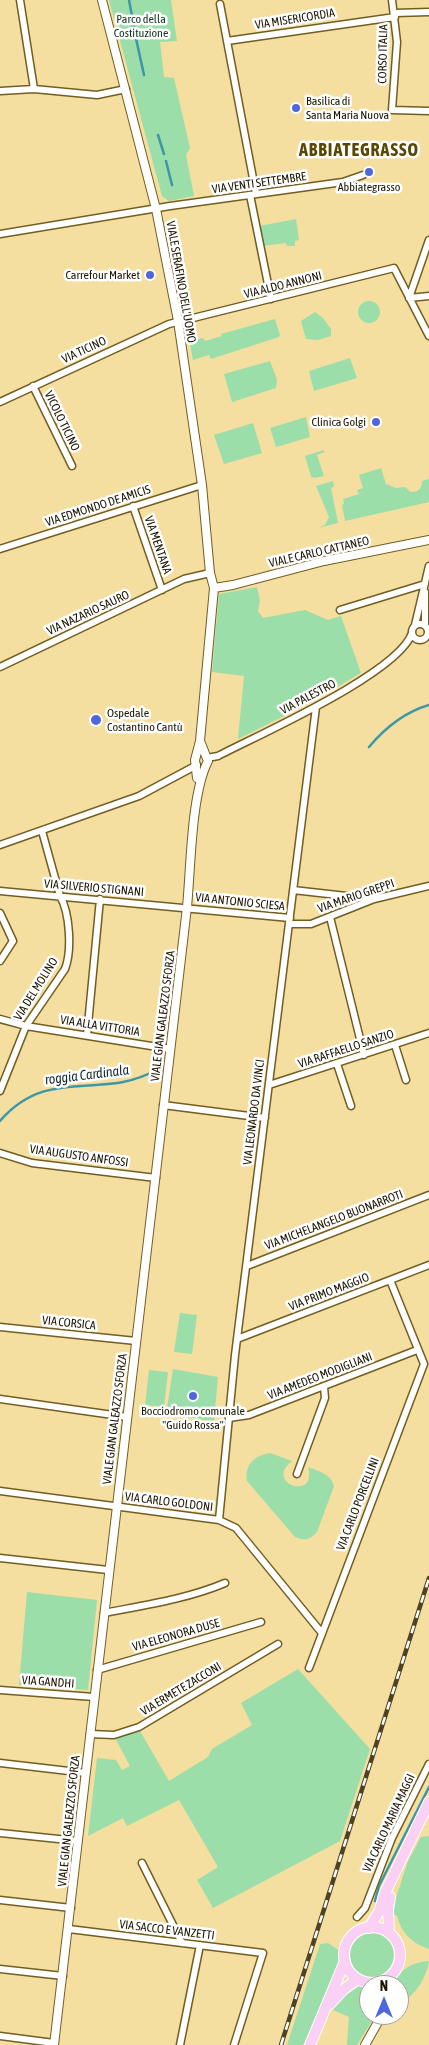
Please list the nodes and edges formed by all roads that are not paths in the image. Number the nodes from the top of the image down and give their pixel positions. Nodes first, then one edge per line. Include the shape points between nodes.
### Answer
1 (20, 0) edge
2 (102, 0) edge
3 (392, 0) edge
4 (220, 4) dead end
5 (429, 12) edge
6 (395, 15) junction
7 (227, 41) junction
8 (34, 89) junction
9 (126, 89) junction
10 (0, 91) edge
11 (429, 112) edge
12 (363, 175) dead end
13 (253, 195) junction
14 (156, 209) junction
15 (0, 234) edge
16 (429, 240) edge
17 (429, 296) edge
18 (409, 298) junction
19 (271, 299) junction
20 (178, 321) junction
21 (429, 336) edge
22 (33, 386) junction
23 (0, 402) edge
24 (72, 466) dead end
25 (202, 485) junction
26 (133, 506) junction
27 (429, 540) edge
28 (0, 549) edge
29 (429, 566) edge
30 (210, 573) junction
31 (425, 584) junction
32 (214, 588) junction
33 (162, 590) junction
34 (340, 610) dead end
35 (415, 625) junction
36 (425, 626) junction
37 (421, 637) edge
38 (0, 667) edge
39 (316, 707) junction
40 (202, 759) junction
41 (42, 831) junction
42 (0, 845) edge
43 (429, 886) edge
44 (293, 890) junction
45 (0, 892) edge
46 (60, 896) junction
47 (100, 899) junction
48 (374, 899) junction
49 (187, 908) junction
50 (0, 913) edge
51 (330, 917) junction
52 (290, 921) junction
53 (0, 961) edge
54 (0, 1018) edge
55 (26, 1026) junction
56 (429, 1033) edge
57 (86, 1035) junction
58 (394, 1045) junction
59 (170, 1049) junction
60 (364, 1055) junction
61 (337, 1064) junction
62 (406, 1080) dead end
63 (269, 1085) junction
64 (0, 1091) edge
65 (163, 1105) junction
66 (351, 1106) dead end
67 (265, 1118) junction
68 (0, 1153) edge
69 (156, 1178) junction
70 (429, 1195) edge
71 (429, 1265) edge
72 (247, 1266) junction
73 (390, 1280) junction
74 (0, 1327) edge
75 (237, 1339) junction
76 (136, 1341) junction
77 (417, 1350) junction
78 (324, 1387) junction
79 (0, 1399) edge
80 (127, 1418) junction
81 (229, 1418) junction
82 (297, 1474) dead end
83 (0, 1492) edge
84 (116, 1507) junction
85 (219, 1520) junction
86 (0, 1558) edge
87 (108, 1570) junction
88 (226, 1583) dead end
89 (104, 1613) junction
90 (261, 1622) dead end
91 (321, 1632) junction
92 (278, 1644) dead end
93 (309, 1668) dead end
94 (97, 1670) junction
95 (0, 1690) edge
96 (94, 1697) junction
97 (90, 1734) junction
98 (0, 1763) edge
99 (429, 1764) edge
100 (86, 1773) junction
101 (429, 1802) edge
102 (0, 1832) edge
103 (78, 1841) junction
104 (142, 1863) dead end
105 (394, 1877) junction
106 (0, 1900) edge
107 (71, 1908) junction
108 (357, 1917) dead end
109 (368, 1928) junction
110 (69, 1929) junction
111 (389, 1933) junction
112 (182, 1942) junction
113 (200, 1945) junction
114 (345, 1961) junction
115 (0, 1969) edge
116 (393, 1975) edge
117 (63, 1976) junction
118 (359, 1977) edge
119 (359, 1984) edge
120 (326, 2009) junction
121 (375, 2025) edge
122 (0, 2036) edge
123 (54, 2044) edge
124 (180, 2045) edge
125 (234, 2045) edge
126 (310, 2045) edge
127 (365, 2045) edge

1 - 8 street
2 - 9 street, VIALE SERAFINO DELL'UOMO
3 - 6 street, CORSO ITALIA
4 - 7 street
5 - 6 street, VIA MISERICORDIA
6 - 7 street, VIA MISERICORDIA
6 - 11 street, CORSO ITALIA via 397,56 392,110
7 - 13 street
8 - 9 street via 97,95
8 - 10 street
9 - 14 street, VIALE SERAFINO DELL'UOMO
12 - 13 street, VIA VENTI SETTEMBRE via 343,182
13 - 14 street, VIA VENTI SETTEMBRE
13 - 19 street
14 - 15 street, VIA VENTI SETTEMBRE
14 - 20 street, VIALE SERAFINO DELL'UOMO
16 - 18 street
17 - 18 street
18 - 19 street, VIA ALDO ANNONI via 394,268
18 - 21 street
19 - 20 street, VIA ALDO ANNONI
20 - 22 street, VIA TICINO
20 - 25 street, VIALE SERAFINO DELL'UOMO
22 - 23 street, VIA TICINO
22 - 24 street, VICOLO TICINO
25 - 26 street, VIA EDMONDO DE AMICIS
25 - 30 street, VIALE SERAFINO DELL'UOMO
26 - 28 street, VIA EDMONDO DE AMICIS
26 - 33 street, VIA MENTANA
27 - 32 street, VIALE CARLO CATTANEO
29 - 31 street
30 - 32 street, VIALE SERAFINO DELL'UOMO
30 - 33 street, VIA NAZARIO SAURO via 184,579
31 - 34 street
31 - 35 street
31 - 36 street
32 - 40 street, VIALE GIAN GALEAZZO SFORZA via 200,742
33 - 38 street, VIA NAZARIO SAURO
35 - 36 street
35 - 37 street
36 - 37 street
37 - 39 street, VIA PALESTRO
39 - 40 street, VIA PALESTRO via 218,756
39 - 44 street, VIA LEONARDO DA VINCI
40 - 41 street, VIA PALESTRO via 139,796
40 - 49 street, VIALE GIAN GALEAZZO SFORZA
41 - 42 street, VIA PALESTRO
41 - 46 street, VIA DEL MOLINO
43 - 48 street, VIA MARIO GREPPI
44 - 48 street
44 - 52 street, VIA LEONARDO DA VINCI
45 - 46 street, VIA SILVERIO STIGNANI
46 - 47 street, VIA SILVERIO STIGNANI
46 - 55 street, VIA DEL MOLINO via 64,902 69,936 68,959 65,969
47 - 49 street, VIA SILVERIO STIGNANI
47 - 57 street
48 - 51 street, VIA MARIO GREPPI
49 - 52 street, VIA ANTONIO SCIESA
49 - 59 street, VIALE GIAN GALEAZZO SFORZA
50 - 53 street via 13,941
51 - 52 street, VIA MARIO GREPPI via 310,924
51 - 60 street
52 - 63 street, VIA LEONARDO DA VINCI
54 - 55 street, VIA ALLA VITTORIA
55 - 57 street, VIA ALLA VITTORIA
55 - 64 street, VIA DEL MOLINO
56 - 58 street, VIA RAFFAELLO SANZIO
57 - 59 street, VIA ALLA VITTORIA
58 - 60 street, VIA RAFFAELLO SANZIO
58 - 62 street
59 - 65 street, VIALE GIAN GALEAZZO SFORZA
60 - 61 street, VIA RAFFAELLO SANZIO
61 - 63 street, VIA RAFFAELLO SANZIO
61 - 66 street
63 - 67 street, VIA LEONARDO DA VINCI
65 - 67 street
65 - 69 street, VIALE GIAN GALEAZZO SFORZA
67 - 72 street, VIA LEONARDO DA VINCI
68 - 69 street, VIA AUGUSTO ANFOSSI via 32,1163
69 - 76 street, VIALE GIAN GALEAZZO SFORZA
70 - 72 street, VIA MICHELANGELO BUONARROTI
71 - 73 street, VIA PRIMO MAGGIO
72 - 75 street, VIA LEONARDO DA VINCI
73 - 75 street, VIA PRIMO MAGGIO
73 - 77 street, VIA CARLO PORCELLINI
74 - 76 street, VIA CORSICA
75 - 81 street, VIA LEONARDO DA VINCI
76 - 80 street, VIALE GIAN GALEAZZO SFORZA
77 - 78 street, VIA AMEDEO MODIGLIANI
77 - 91 street, VIA CARLO PORCELLINI via 424,1364
78 - 81 street, VIA AMEDEO MODIGLIANI via 249,1415
78 - 82 street via 325,1398
79 - 80 street
80 - 84 street, VIALE GIAN GALEAZZO SFORZA
81 - 85 street, VIA LEONARDO DA VINCI
83 - 84 street, VIA CARLO GOLDONI
84 - 85 street, VIA CARLO GOLDONI
84 - 87 street, VIALE GIAN GALEAZZO SFORZA
85 - 91 street via 236,1528
86 - 87 street
87 - 89 street, VIALE GIAN GALEAZZO SFORZA
88 - 89 street via 175,1599
89 - 94 street, VIALE GIAN GALEAZZO SFORZA
90 - 94 street, VIA ELEONORA DUSE
91 - 93 street, VIA CARLO PORCELLINI
92 - 97 street, VIA ERMETE ZACCONI via 139,1727 114,1735
94 - 96 street, VIALE GIAN GALEAZZO SFORZA
95 - 96 street, VIA GANDHI
96 - 97 street, VIALE GIAN GALEAZZO SFORZA
97 - 100 street, VIALE GIAN GALEAZZO SFORZA
98 - 100 street
99 - 108 street, VIA CARLO MARIA MAGGI via 392,1838 365,1908
100 - 103 street, VIALE GIAN GALEAZZO SFORZA
101 - 105 main road
102 - 103 street
103 - 107 street, VIALE GIAN GALEAZZO SFORZA
104 - 112 street
105 - 109 main road via 384,1894 380,1910
105 - 111 main road via 388,1910
106 - 107 street
107 - 110 street, VIALE GIAN GALEAZZO SFORZA
109 - 111 main road
109 - 114 main road via 350,1939
110 - 112 street, VIA SACCO E VANZETTI
110 - 117 street, VIALE GIAN GALEAZZO SFORZA
111 - 116 main road via 400,1952
112 - 113 street, VIA SACCO E VANZETTI
113 - 124 street
113 - 125 street, VIA SACCO E VANZETTI via 263,1953
114 - 118 main road
114 - 120 main road
115 - 117 street
117 - 123 street, VIALE GIAN GALEAZZO SFORZA
119 - 120 main road via 344,1989
120 - 126 main road
121 - 127 street
122 - 123 street

